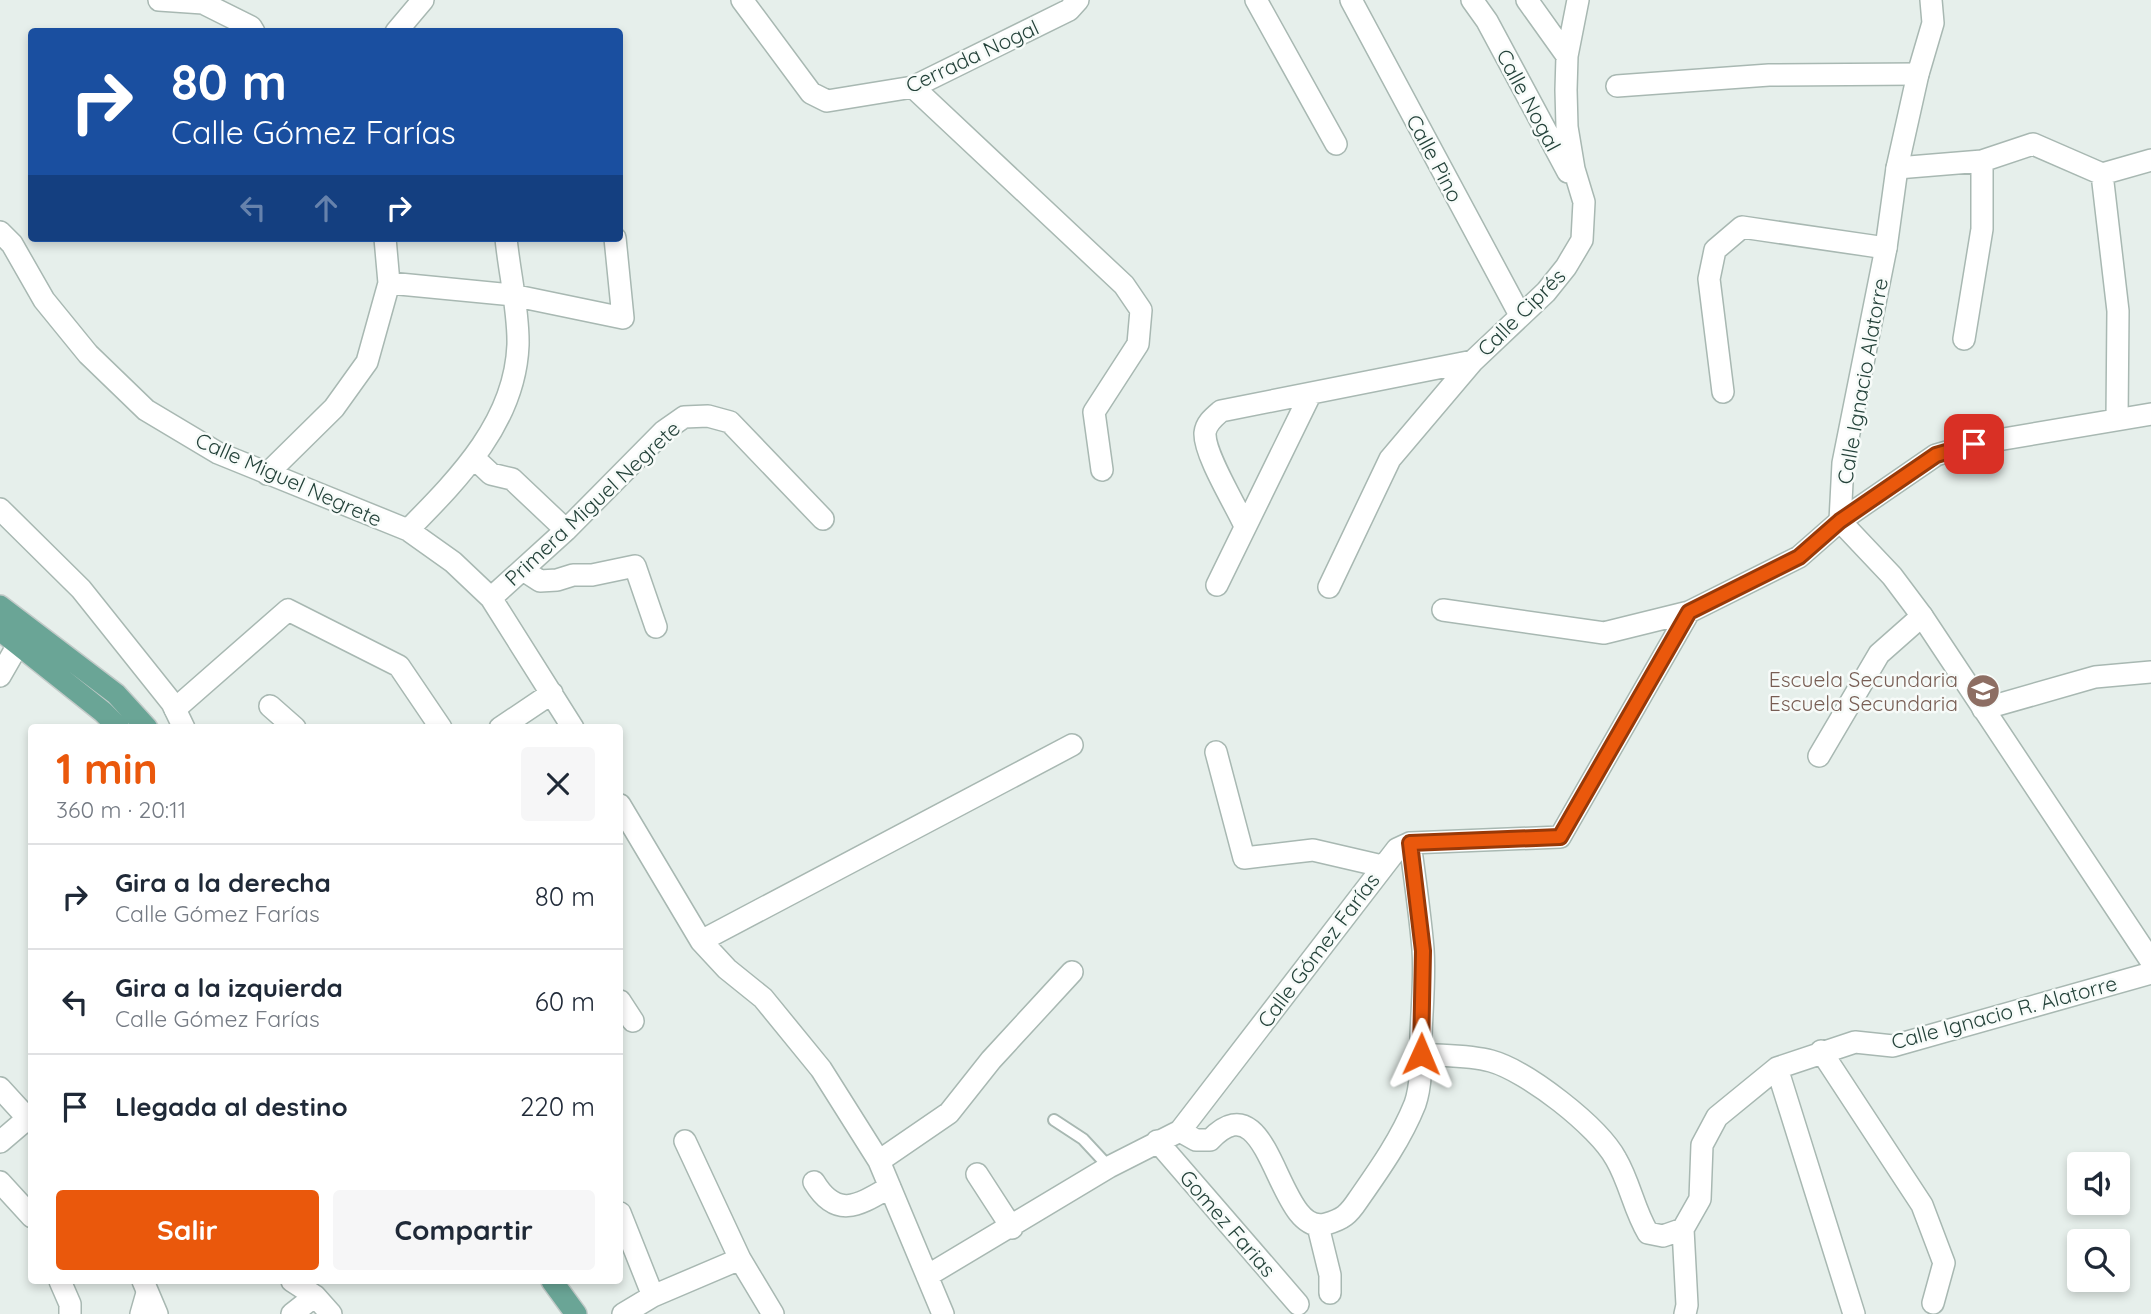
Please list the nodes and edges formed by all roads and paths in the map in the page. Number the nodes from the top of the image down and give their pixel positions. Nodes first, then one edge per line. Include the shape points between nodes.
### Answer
1 (159, 0) edge
2 (423, 0) edge
3 (742, 0) edge
4 (1078, 0) edge
5 (1256, 0) edge
6 (1351, 0) edge
7 (1472, 0) edge
8 (1527, 0) edge
9 (1578, 0) edge
10 (1931, 0) edge
11 (252, 28) edge
12 (399, 28) edge
13 (1567, 56) junction
14 (1917, 75) junction
15 (1617, 86) dead end
16 (913, 88) junction
17 (1336, 144) dead end
18 (1982, 160) junction
19 (2151, 160) edge
20 (1897, 168) junction
21 (2102, 174) junction
22 (1584, 202) junction
23 (0, 232) edge
24 (385, 242) edge
25 (506, 242) edge
26 (615, 242) edge
27 (1886, 248) junction
28 (389, 283) junction
29 (512, 295) junction
30 (1520, 315) junction
31 (1964, 339) dead end
32 (1473, 361) junction
33 (1723, 392) dead end
34 (1310, 395) junction
35 (2151, 414) edge
36 (2118, 419) junction
37 (474, 458) junction
38 (1101, 470) dead end
39 (267, 474) junction
40 (0, 509) edge
41 (823, 519) dead end
42 (1840, 521) junction
43 (1244, 524) junction
44 (408, 530) junction
45 (566, 530) junction
46 (523, 570) junction
47 (1217, 585) dead end
48 (1329, 587) dead end
49 (491, 597) junction
50 (0, 606) edge
51 (1443, 610) dead end
52 (1689, 612) junction
53 (1922, 617) junction
54 (656, 627) dead end
55 (0, 631) edge
56 (19, 643) junction
57 (2151, 672) edge
58 (0, 676) edge
59 (552, 693) junction
60 (270, 706) dead end
61 (1983, 709) junction
62 (180, 718) edge
63 (114, 724) edge
64 (143, 724) edge
65 (290, 724) edge
66 (438, 724) edge
67 (506, 724) edge
68 (571, 724) edge
69 (1072, 745) dead end
70 (1216, 752) dead end
71 (1819, 756) dead end
72 (623, 810) edge
73 (1410, 843) junction
74 (1382, 866) junction
75 (701, 941) junction
76 (2151, 961) edge
77 (1072, 972) dead end
78 (2151, 973) edge
79 (623, 1006) edge
80 (633, 1021) dead end
81 (1821, 1051) junction
82 (1421, 1054) junction
83 (1777, 1068) junction
84 (0, 1088) edge
85 (28, 1120) edge
86 (1054, 1120) dead end
87 (28, 1122) edge
88 (1180, 1131) junction
89 (685, 1140) dead end
90 (1157, 1141) junction
91 (0, 1142) edge
92 (879, 1161) junction
93 (1109, 1167) junction
94 (977, 1174) dead end
95 (0, 1182) edge
96 (814, 1182) dead end
97 (890, 1186) junction
98 (28, 1213) edge
99 (623, 1221) edge
100 (1318, 1226) junction
101 (1012, 1228) junction
102 (1683, 1229) junction
103 (740, 1258) junction
104 (927, 1276) junction
105 (61, 1284) edge
106 (297, 1284) edge
107 (554, 1284) edge
108 (146, 1285) edge
109 (1330, 1293) dead end
110 (315, 1296) junction
111 (653, 1296) junction
112 (1933, 1303) dead end
113 (1298, 1304) dead end
114 (70, 1314) edge
115 (141, 1314) edge
116 (157, 1314) edge
117 (292, 1314) edge
118 (331, 1314) edge
119 (576, 1314) edge
120 (623, 1314) edge
121 (773, 1314) edge
122 (943, 1314) edge
123 (1685, 1314) edge
124 (1854, 1314) edge

1 - 11 street via 203,3
2 - 12 street
3 - 16 street, Cerrada Nogal via 818,99
4 - 16 street, Cerrada Nogal via 1069,10
5 - 17 street
6 - 30 street, Calle Pino
7 - 22 street, Calle Nogal via 1488,21
8 - 13 street
9 - 13 street, Calle Ciprés
10 - 14 street, Calle Ignacio Alatorre via 1933,23
13 - 22 street, Calle Ciprés via 1567,127
14 - 15 street via 1769,75
14 - 20 street, Calle Ignacio Alatorre
16 - 38 street via 1124,285 1141,310 1138,344 1094,412
18 - 20 street
18 - 21 street via 2033,144
18 - 31 street via 1982,229
19 - 21 street
20 - 27 street, Calle Ignacio Alatorre
21 - 36 street via 2118,311
22 - 30 street, Calle Ciprés via 1582,240 1566,268
23 - 39 street, Calle Miguel Negrete via 12,244 44,300 88,354 146,410 218,453
24 - 28 street
25 - 29 street
26 - 29 street via 623,318
27 - 33 street via 1742,227 1715,250 1709,279
27 - 42 street, Calle Ignacio Alatorre via 1843,463
28 - 29 street
28 - 39 street via 367,362 334,408
29 - 37 street via 518,344 512,384 496,423
30 - 32 street, Calle Ciprés
32 - 34 street
32 - 48 street, Calle Ciprés via 1390,459
34 - 43 street
34 - 43 street via 1238,406 1221,411 1210,421 1205,433 1209,448
35 - 36 street
36 - 42 street via 1936,455
37 - 44 street
37 - 45 street via 491,474 512,479
39 - 44 street, Calle Miguel Negrete
40 - 62 street via 81,589
41 - 45 street, Primera Miguel Negrete via 730,422 708,416 684,417 664,431
42 - 52 street via 1799,557
42 - 53 street via 1892,576
43 - 47 street
44 - 49 street, Calle Miguel Negrete
45 - 46 street, Primera Miguel Negrete
46 - 49 street, Primera Miguel Negrete
46 - 54 street via 540,580 557,580 635,566
49 - 59 street, Calle Miguel Negrete
50 - 64 main road via 116,694
51 - 52 street via 1604,633
52 - 73 street via 1560,837
53 - 61 street
53 - 71 street via 1879,654
55 - 56 main road
56 - 58 street
56 - 63 main road
57 - 61 street via 2095,677
59 - 67 street
59 - 68 street, Calle Miguel Negrete
60 - 65 street
61 - 76 street
62 - 66 street via 288,610 399,666
69 - 75 street
70 - 74 street via 1244,858 1313,850
72 - 75 street
73 - 74 street, Calle Gómez Farías via 1397,849
73 - 82 street via 1423,951
74 - 88 street, Calle Gómez Farías
75 - 92 street via 763,998 813,1059
77 - 92 street via 949,1113
78 - 81 street, Calle Ignacio R. Alatorre via 1893,1046 1856,1042
79 - 80 street
81 - 83 street, Calle Ignacio R. Alatorre
81 - 112 street via 1922,1205 1944,1263
82 - 100 street via 1416,1102 1385,1161 1345,1219
82 - 102 street via 1490,1061 1530,1077 1601,1138 1615,1157 1648,1233 1663,1236
83 - 102 street, Calle Ignacio R. Alatorre via 1717,1117 1702,1145 1700,1199
83 - 124 street
84 - 85 street
86 - 93 lane via 1083,1139
87 - 91 street
88 - 90 street, Calle Gómez Farías
88 - 100 street via 1196,1140 1210,1140 1220,1129 1236,1124 1252,1130 1300,1214
89 - 103 street
90 - 93 street, Calle Gómez Farías
90 - 113 street, Gomez Farias
92 - 97 street
93 - 101 street, Calle Gómez Farías
94 - 101 street
95 - 98 street
96 - 97 street via 823,1198 839,1205 859,1205
97 - 104 street
99 - 111 street
100 - 109 street
101 - 104 street, Calle Gómez Farías
102 - 123 street
103 - 111 street
103 - 121 street
104 - 122 street
105 - 114 street
106 - 110 street
107 - 119 main road
108 - 115 street
108 - 116 street
110 - 117 street
110 - 118 street
111 - 120 street

